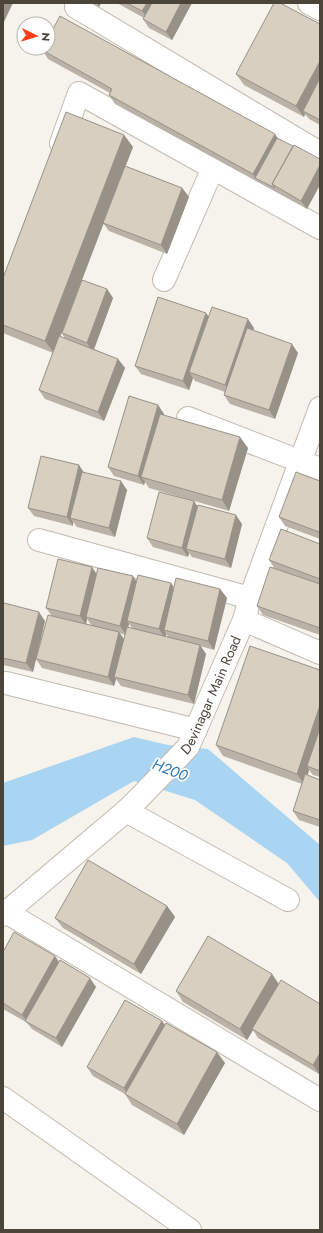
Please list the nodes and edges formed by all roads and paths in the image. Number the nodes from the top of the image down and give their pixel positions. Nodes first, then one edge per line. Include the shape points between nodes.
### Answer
1 (309, 3) edge
2 (76, 7) dead end
3 (320, 9) edge
4 (320, 153) edge
5 (55, 159) edge
6 (213, 168) junction
7 (320, 228) edge
8 (164, 280) dead end
9 (320, 408) edge
10 (188, 418) dead end
11 (310, 465) edge
12 (39, 540) dead end
13 (250, 598) junction
14 (244, 620) junction
15 (320, 653) edge
16 (6, 683) dead end
17 (192, 739) junction
18 (126, 811) junction
19 (288, 900) dead end
20 (4, 913) edge
21 (3, 1098) edge
22 (320, 1100) edge
23 (190, 1230) edge

1 - 3 street
2 - 4 street
5 - 6 street via 79,93
6 - 7 street
6 - 8 street
9 - 11 street, Devinagar Main Road
10 - 11 street
11 - 13 street, Devinagar Main Road
12 - 13 street
13 - 14 street, Devinagar Main Road
14 - 15 street
14 - 17 street, Devinagar Main Road
16 - 17 street
17 - 18 street, Devinagar Main Road
18 - 19 street
18 - 20 street, Devinagar Main Road
20 - 22 street
21 - 23 street

